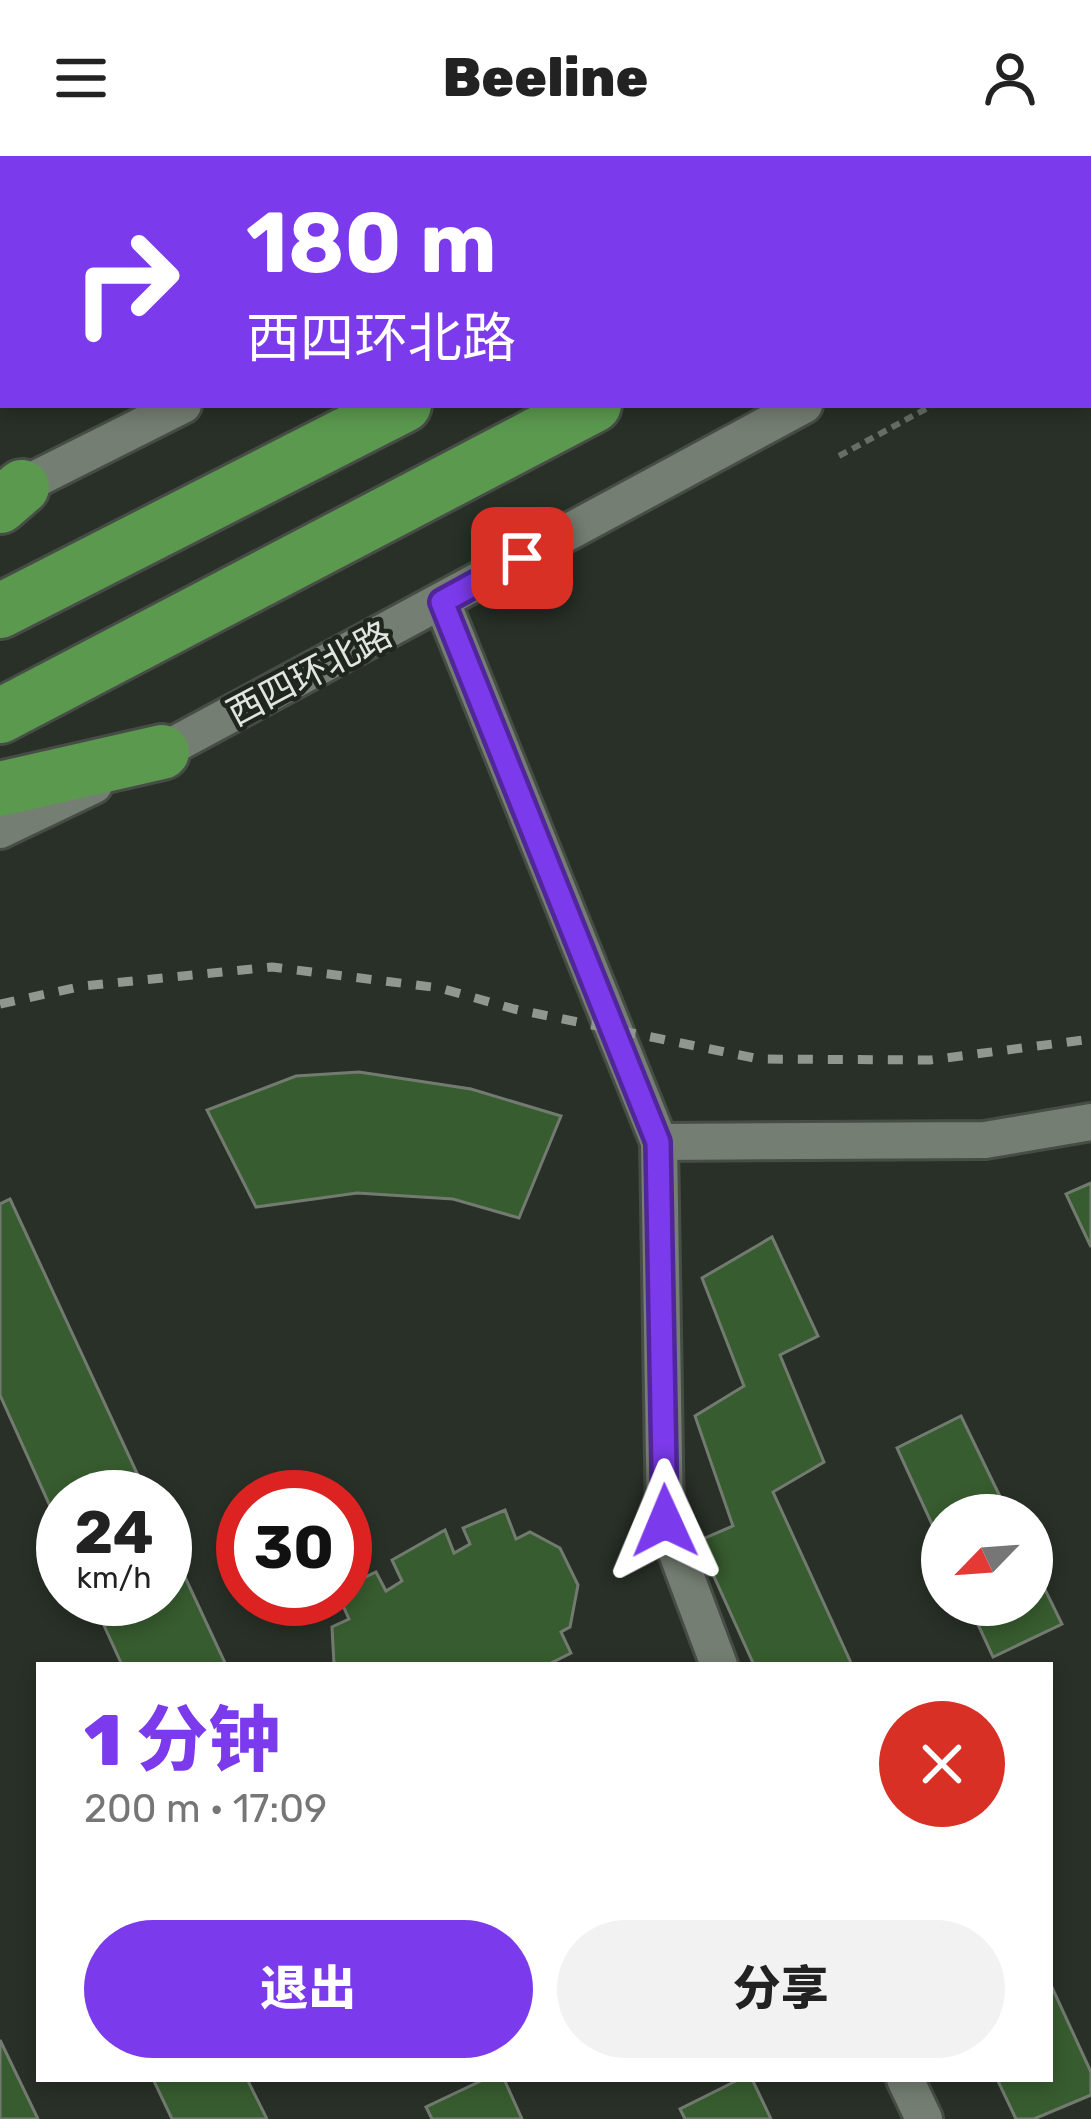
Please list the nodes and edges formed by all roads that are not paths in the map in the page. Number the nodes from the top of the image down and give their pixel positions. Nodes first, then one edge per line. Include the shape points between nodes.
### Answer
1 (177, 408) edge
2 (398, 408) edge
3 (588, 408) edge
4 (798, 408) edge
5 (7, 497) edge
6 (442, 602) junction
7 (0, 611) edge
8 (0, 716) edge
9 (162, 752) junction
10 (0, 789) edge
11 (0, 830) edge
12 (1091, 1122) edge
13 (658, 1142) junction
14 (718, 1662) edge
15 (906, 2082) edge
16 (923, 2119) edge

1 - 5 street
2 - 7 highway
3 - 8 highway
4 - 6 street, 西四环北路
6 - 9 street, 西四环北路
6 - 13 street
9 - 10 highway
9 - 11 street, 西四环北路
12 - 13 street via 985,1140
13 - 14 street via 665,1521
15 - 16 street

